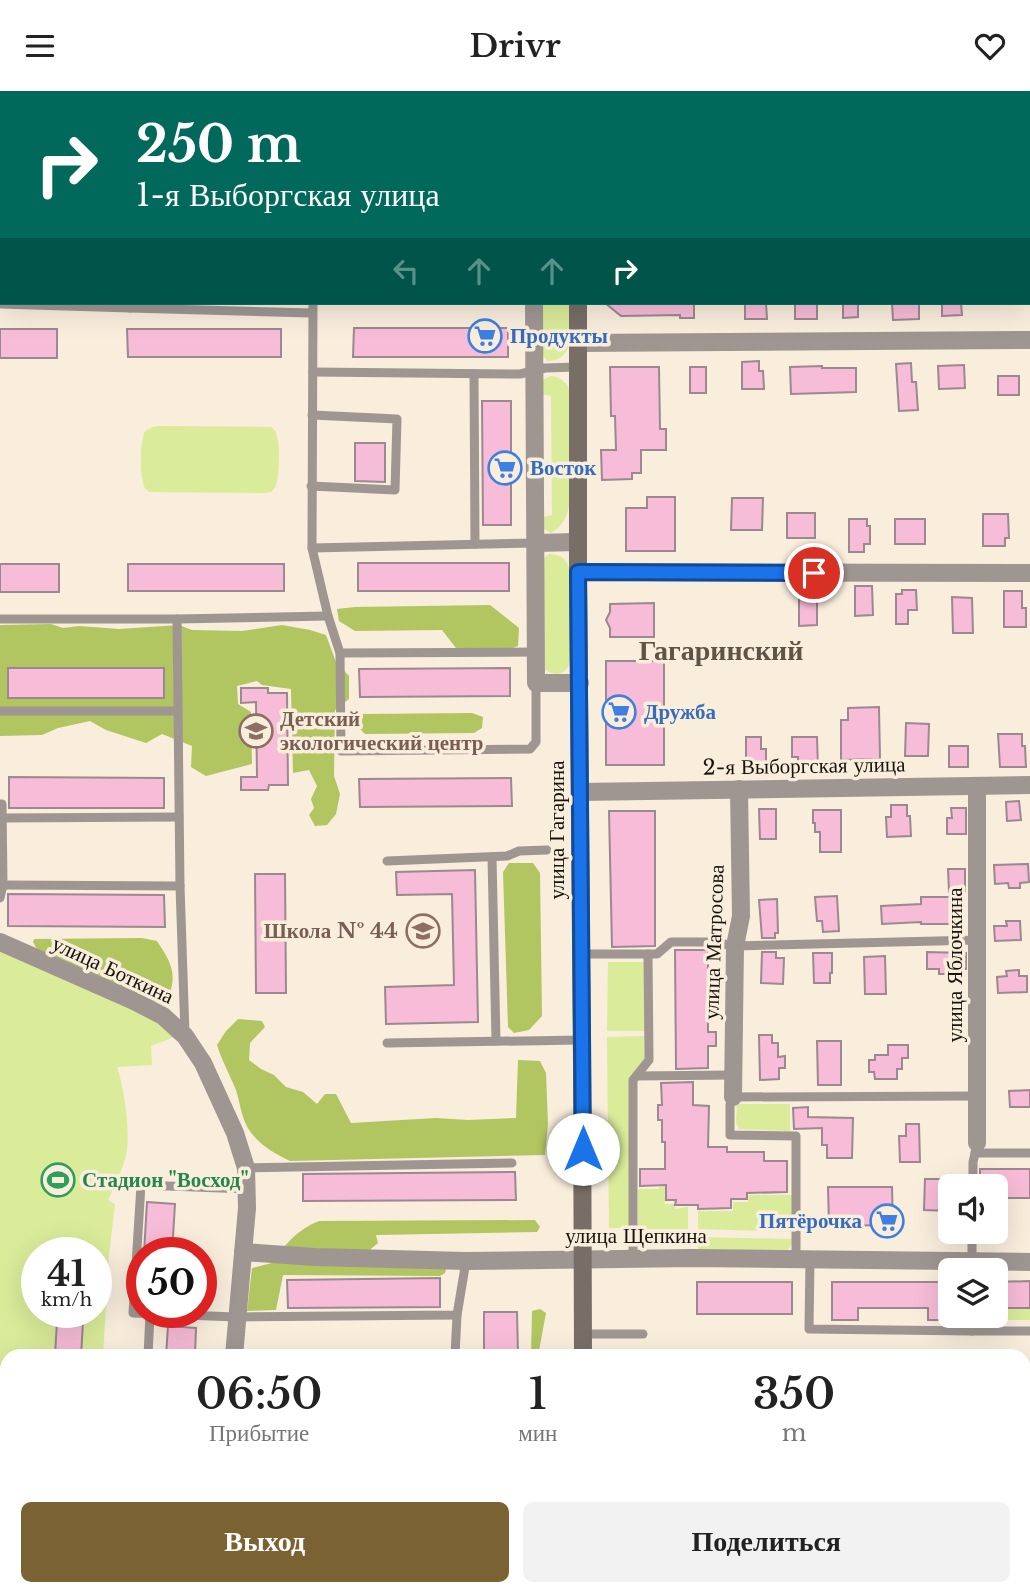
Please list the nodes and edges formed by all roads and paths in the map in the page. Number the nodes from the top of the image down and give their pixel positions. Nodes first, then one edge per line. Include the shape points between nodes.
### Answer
1 (130, 305) edge
2 (534, 305) edge
3 (578, 305) edge
4 (313, 308) edge
5 (1030, 340) edge
6 (579, 343) junction
7 (578, 367) junction
8 (534, 371) junction
9 (313, 372) junction
10 (474, 374) junction
11 (312, 415) junction
12 (311, 486) junction
13 (535, 543) junction
14 (578, 543) junction
15 (474, 544) junction
16 (312, 548) junction
17 (578, 572) junction
18 (1030, 573) edge
19 (328, 616) junction
20 (0, 619) edge
21 (177, 619) junction
22 (535, 652) junction
23 (340, 653) junction
24 (536, 683) junction
25 (580, 683) junction
26 (0, 711) edge
27 (178, 711) junction
28 (1030, 785) edge
29 (977, 786) junction
30 (739, 789) junction
31 (580, 792) junction
32 (0, 804) edge
33 (179, 817) junction
34 (2, 818) junction
35 (547, 851) dead end
36 (492, 857) junction
37 (387, 861) dead end
38 (3, 885) junction
39 (180, 886) junction
40 (0, 898) edge
41 (978, 940) junction
42 (0, 942) edge
43 (735, 946) junction
44 (581, 954) junction
45 (648, 954) junction
46 (185, 1036) junction
47 (582, 1040) junction
48 (496, 1041) junction
49 (387, 1043) dead end
50 (733, 1075) junction
51 (637, 1076) junction
52 (977, 1096) junction
53 (733, 1097) junction
54 (976, 1148) junction
55 (1030, 1153) edge
56 (512, 1163) dead end
57 (246, 1168) junction
58 (973, 1174) edge
59 (248, 1189) junction
60 (138, 1237) edge
61 (243, 1252) junction
62 (633, 1258) junction
63 (583, 1259) junction
64 (803, 1259) junction
65 (466, 1261) junction
66 (1030, 1262) edge
67 (1008, 1264) edge
68 (938, 1265) edge
69 (457, 1315) junction
70 (217, 1316) edge
71 (236, 1317) junction
72 (149, 1328) edge
73 (972, 1331) joint
74 (1030, 1331) edge
75 (643, 1333) dead end
76 (583, 1334) junction
77 (148, 1349) edge
78 (234, 1349) edge
79 (455, 1349) edge
80 (583, 1349) edge

1 - 4 lane
2 - 8 street
3 - 6 main road, улица Гагарина
4 - 9 lane
5 - 6 street
6 - 7 main road, улица Гагарина
7 - 8 lane
7 - 14 main road, улица Гагарина
8 - 10 lane
8 - 13 street
9 - 10 lane
9 - 11 lane
10 - 15 lane
11 - 12 lane
11 - 12 lane via 397,419 395,490
12 - 16 lane
13 - 14 street
13 - 15 lane
13 - 22 street
14 - 17 main road, улица Гагарина
15 - 16 lane
16 - 19 lane
17 - 18 street
17 - 25 main road, улица Гагарина
19 - 21 lane
19 - 23 lane
20 - 21 lane
21 - 27 lane
22 - 23 lane
22 - 24 street
23 - 24 lane via 341,751 530,749 536,742
24 - 25 street
25 - 31 main road, улица Гагарина
26 - 27 lane
27 - 33 lane
28 - 29 street, 2-я Выборгская улица
29 - 30 street, 2-я Выборгская улица
29 - 41 street, улица Яблочкина
30 - 31 street, 2-я Выборгская улица
30 - 43 street, улица Матросова via 741,916
31 - 44 main road, улица Гагарина
32 - 34 lane
33 - 34 lane
33 - 39 lane
34 - 38 lane
35 - 36 lane
36 - 37 lane
36 - 48 lane
38 - 39 lane
38 - 40 lane
39 - 46 lane
41 - 43 lane
41 - 52 street, улица Яблочкина
42 - 46 street, улица Боткина via 153,1010
43 - 45 lane via 671,942 657,954
43 - 50 street, улица Матросова
44 - 45 lane
44 - 47 main road, улица Гагарина
45 - 51 lane via 649,1060
46 - 57 street, улица Боткина via 209,1075
47 - 48 lane
47 - 63 main road, улица Гагарина
48 - 49 lane
50 - 51 lane
50 - 53 street, улица Матросова
51 - 62 lane via 633,1080
52 - 53 lane
52 - 54 street, улица Яблочкина
53 - 64 lane via 730,1135 796,1136
54 - 55 lane
54 - 58 lane
56 - 57 lane
57 - 59 street, улица Боткина
59 - 60 lane via 141,1185
59 - 61 street, улица Боткина
61 - 65 street, улица Щепкина
61 - 71 street, улица Боткина
62 - 63 street, улица Щепкина
62 - 64 street, улица Щепкина
63 - 65 street, улица Щепкина
63 - 76 main road, улица Гагарина
64 - 68 street, улица Щепкина
64 - 73 lane via 809,1329
65 - 69 lane
66 - 67 street, улица Щепкина
69 - 71 lane
69 - 79 lane
70 - 71 lane
71 - 78 street, улица Боткина
72 - 77 lane
73 - 74 lane
75 - 76 lane
76 - 80 main road, улица Гагарина

